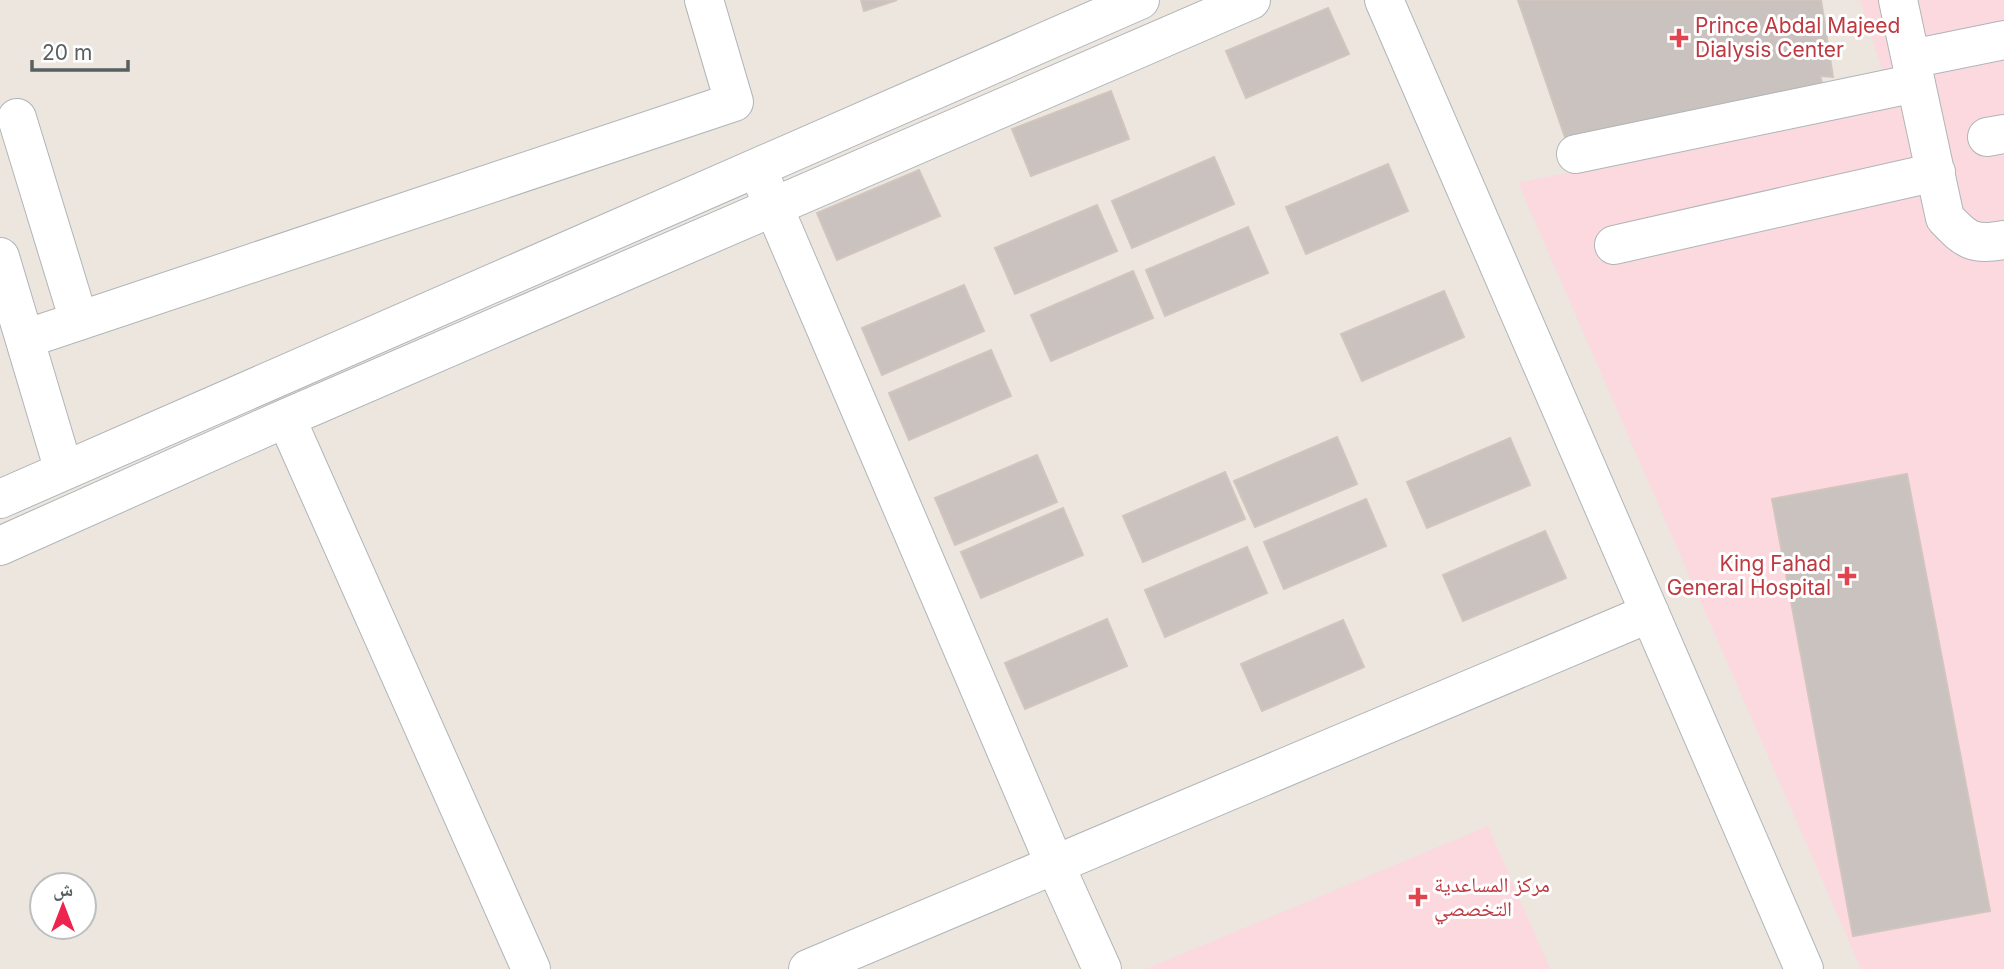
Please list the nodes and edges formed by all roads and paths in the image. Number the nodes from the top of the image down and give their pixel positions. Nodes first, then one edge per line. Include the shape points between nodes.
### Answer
1 (704, 0) edge
2 (1140, 0) edge
3 (1251, 0) edge
4 (1384, 0) edge
5 (1898, 0) edge
6 (2004, 40) edge
7 (1913, 71) junction
8 (17, 118) dead end
9 (1576, 154) dead end
10 (757, 167) junction
11 (1936, 172) junction
12 (774, 207) junction
13 (2004, 240) edge
14 (1614, 245) dead end
15 (0, 257) edge
16 (79, 321) junction
17 (24, 339) junction
18 (286, 418) junction
19 (64, 471) junction
20 (0, 499) edge
21 (0, 546) edge
22 (1650, 613) junction
23 (1055, 865) junction
24 (531, 969) edge
25 (808, 969) edge
26 (1102, 969) edge
27 (1804, 969) edge

1 - 16 street via 734,102
2 - 10 street
3 - 12 street
4 - 22 street
5 - 7 street
6 - 7 street
7 - 9 street
7 - 11 street
8 - 16 street
10 - 12 street
10 - 19 street
11 - 13 street via 1945,218 1963,237 1986,243
11 - 14 street
12 - 18 street
12 - 23 street
15 - 17 street
16 - 17 street
17 - 19 street
18 - 21 street
18 - 24 street
19 - 20 street
22 - 23 street
22 - 27 street
23 - 25 street
23 - 26 street

